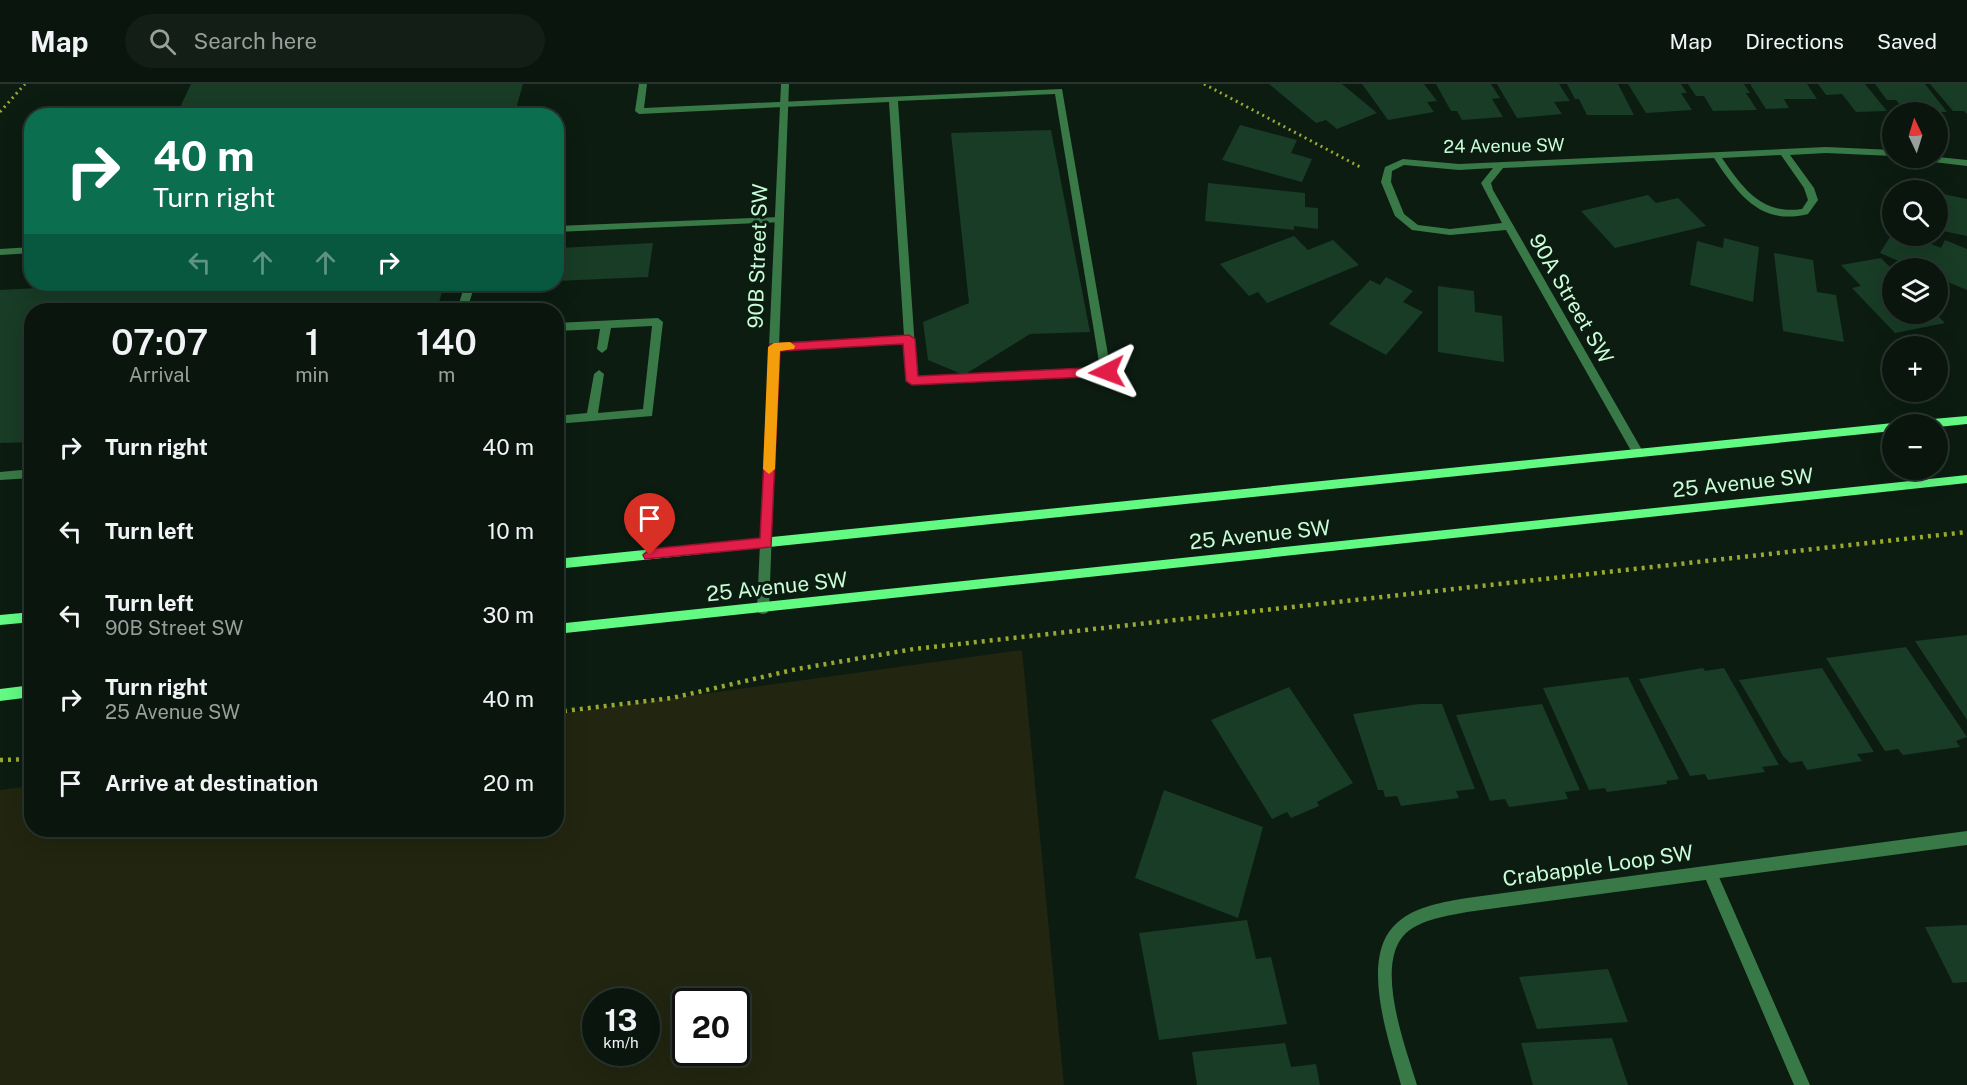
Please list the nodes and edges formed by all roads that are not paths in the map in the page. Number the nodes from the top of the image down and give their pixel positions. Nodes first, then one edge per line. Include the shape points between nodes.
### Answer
1 (643, 84) edge
2 (785, 84) edge
3 (893, 99) junction
4 (784, 104) junction
5 (1784, 152) junction
6 (1882, 152) edge
7 (1716, 155) junction
8 (1948, 161) edge
9 (1967, 163) edge
10 (1501, 164) junction
11 (779, 220) junction
12 (1509, 226) junction
13 (564, 229) edge
14 (24, 250) edge
15 (0, 252) edge
16 (606, 325) junction
17 (564, 327) edge
18 (909, 339) junction
19 (774, 347) junction
20 (602, 349) dead end
21 (599, 374) dead end
22 (592, 417) junction
23 (564, 419) edge
24 (1967, 420) edge
25 (1948, 422) edge
26 (1882, 428) edge
27 (1638, 453) junction
28 (24, 474) edge
29 (0, 476) edge
30 (1967, 479) edge
31 (766, 543) junction
32 (564, 563) edge
33 (763, 609) junction
34 (24, 618) edge
35 (0, 620) edge
36 (564, 628) edge
37 (24, 692) edge
38 (0, 695) edge
39 (1967, 838) edge
40 (1710, 873) junction
41 (1409, 1085) edge
42 (1802, 1085) edge

1 - 4 street via 639,111
2 - 4 street, 90B Street SW
3 - 4 street
3 - 18 street
3 - 18 street via 1059,91 1107,372 912,381
4 - 11 street, 90B Street SW
5 - 6 street, 24 Avenue SW
5 - 7 street, 24 Avenue SW
5 - 7 street via 1809,188 1813,200 1805,212 1782,214 1757,205 1741,192
7 - 10 street, 24 Avenue SW
8 - 9 street
10 - 12 street, 90A Street SW via 1486,183
10 - 12 street, 24 Avenue SW via 1459,167 1402,162 1385,174 1400,216 1415,228 1450,232
11 - 13 street
11 - 19 street, 90B Street SW
12 - 27 street, 90A Street SW
14 - 15 street
16 - 17 street
16 - 20 street
16 - 22 street via 658,322 648,413
18 - 19 street
19 - 31 street, 90B Street SW
21 - 22 street
22 - 23 street
24 - 25 main road
26 - 27 main road, 25 Avenue SW
27 - 31 main road, 25 Avenue SW
28 - 29 street
30 - 33 main road, 25 Avenue SW
31 - 32 main road, 25 Avenue SW
31 - 33 street, 90B Street SW
33 - 36 main road, 25 Avenue SW
34 - 35 main road
37 - 38 main road
39 - 40 street, Crabapple Loop SW
40 - 41 street, Crabapple Loop SW via 1467,905 1413,921 1396,933 1385,961 1386,994
40 - 42 street

